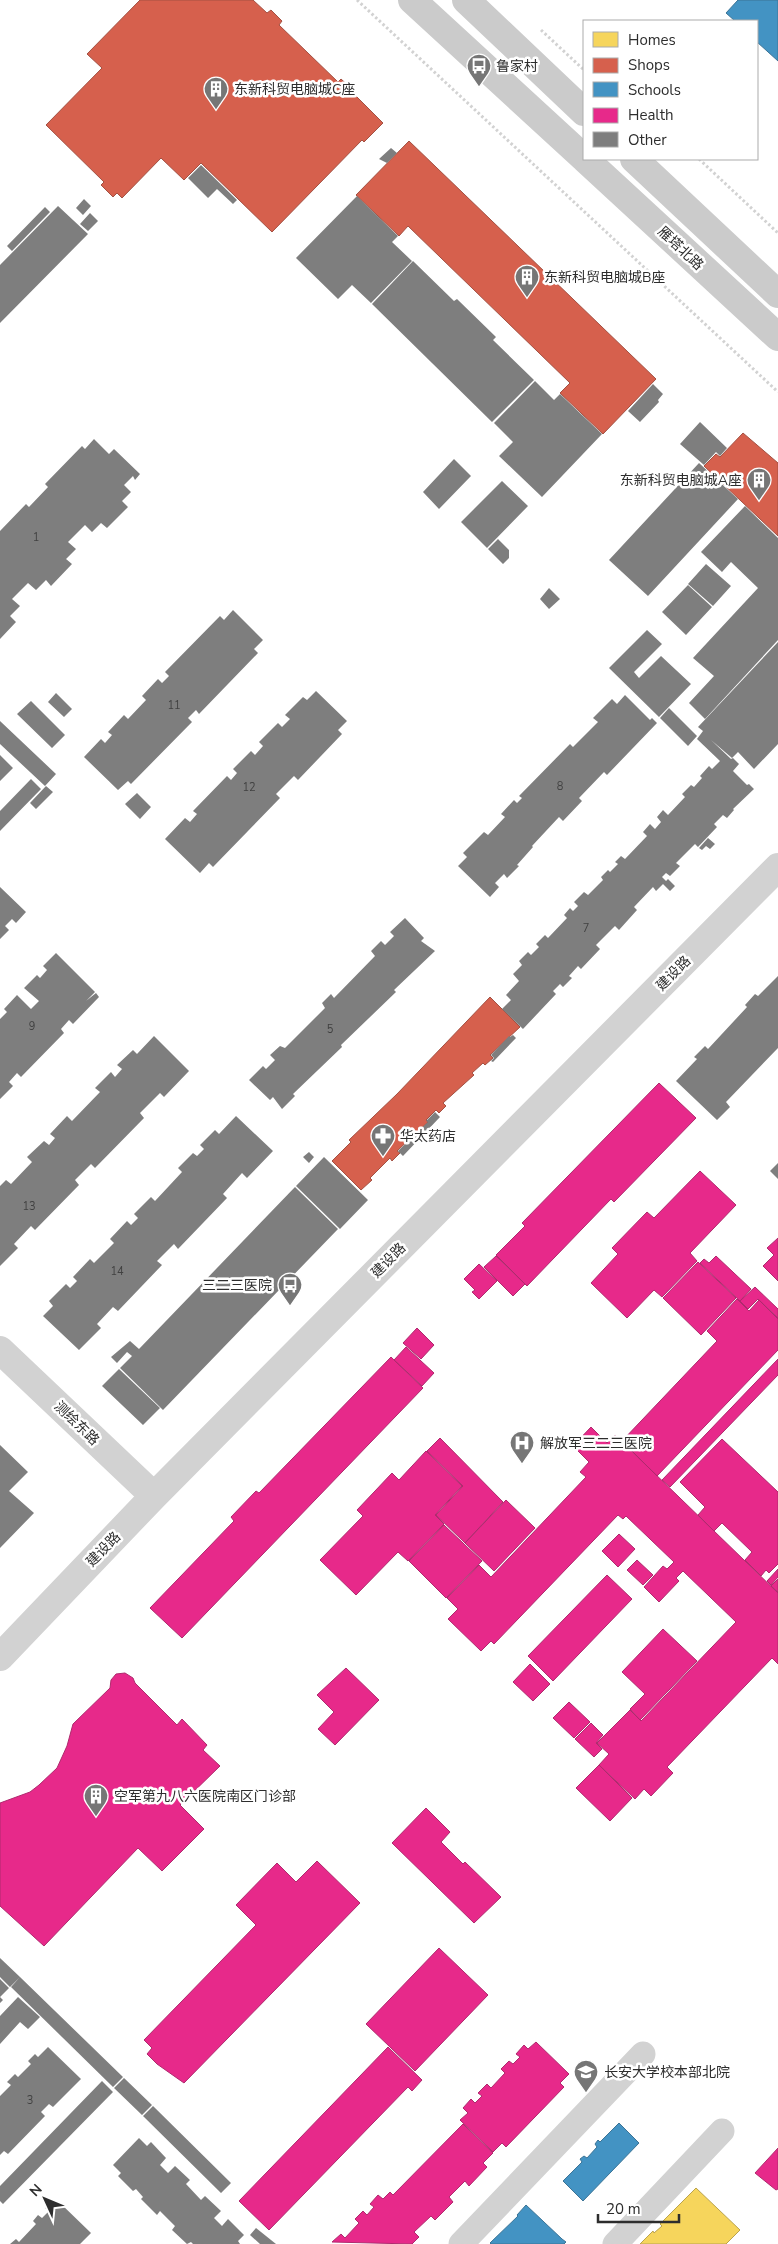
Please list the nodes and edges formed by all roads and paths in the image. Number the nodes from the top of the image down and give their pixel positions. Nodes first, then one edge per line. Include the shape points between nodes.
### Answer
1 (357, 0) edge
2 (412, 0) edge
3 (478, 4) edge
4 (536, 25) dead end
5 (583, 69) edge
6 (583, 111) edge
7 (583, 158) edge
8 (585, 160) edge
9 (635, 160) edge
10 (700, 160) edge
11 (778, 233) edge
12 (737, 256) junction
13 (778, 273) edge
14 (778, 294) edge
15 (778, 337) edge
16 (778, 392) edge
17 (778, 867) edge
18 (0, 1350) edge
19 (154, 1496) junction
20 (0, 1657) edge
21 (642, 2054) dead end
22 (722, 2131) dead end
23 (461, 2244) edge
24 (615, 2244) edge

1 - 16 path
2 - 7 main road, 雁塔北路
3 - 6 main road
4 - 5 path
8 - 15 main road, 雁塔北路
9 - 12 main road
10 - 11 path
12 - 13 street
12 - 14 main road
17 - 19 street, 建设路
18 - 19 street, 测绘东路
19 - 20 street, 建设路
21 - 23 street
22 - 24 street

